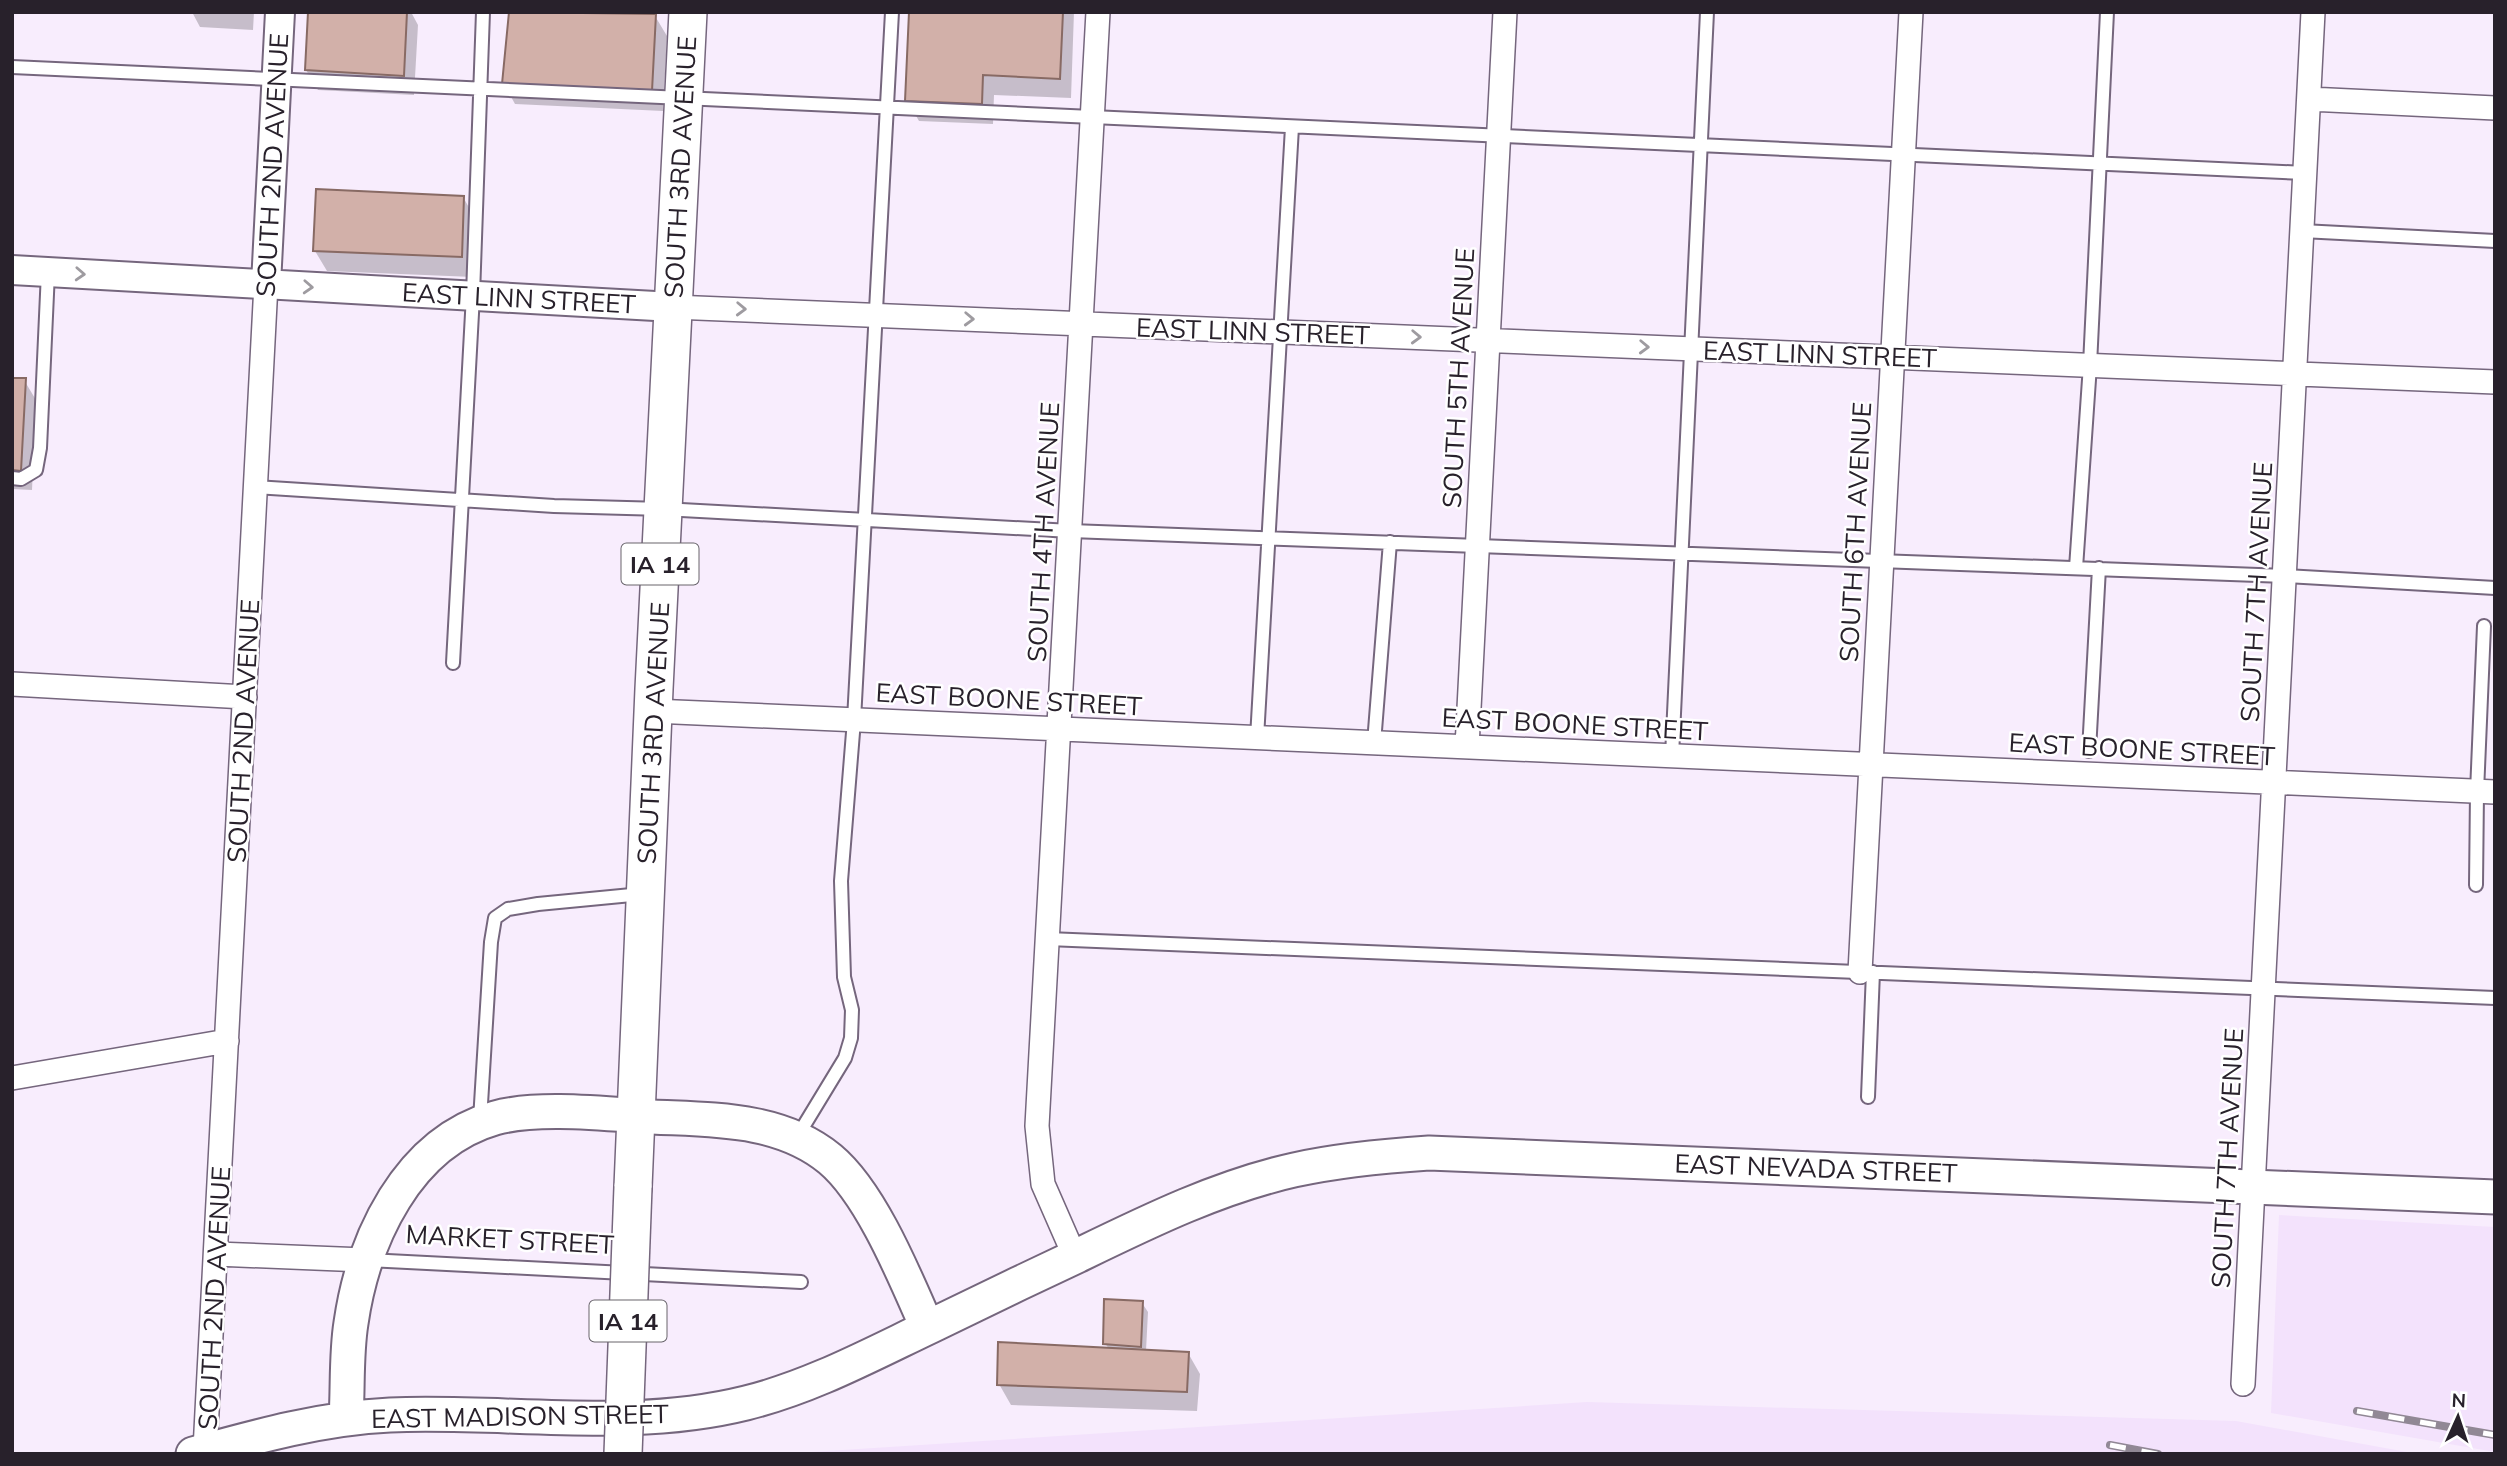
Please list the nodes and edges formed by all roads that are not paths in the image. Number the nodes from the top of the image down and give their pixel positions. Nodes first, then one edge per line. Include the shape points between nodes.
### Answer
1 (280, 12) edge
2 (483, 12) edge
3 (688, 12) edge
4 (892, 12) edge
5 (1098, 12) edge
6 (1505, 12) edge
7 (1707, 12) edge
8 (1911, 12) edge
9 (2107, 12) edge
10 (2314, 12) edge
11 (12, 67) edge
12 (277, 79) junction
13 (481, 89) junction
14 (684, 98) junction
15 (2309, 99) junction
16 (887, 108) junction
17 (2495, 108) edge
18 (1093, 117) junction
19 (1292, 127) junction
20 (1499, 136) junction
21 (1701, 145) junction
22 (1904, 155) junction
23 (2099, 164) junction
24 (2305, 173) junction
25 (2302, 231) junction
26 (2495, 240) edge
27 (12, 270) edge
28 (48, 272) junction
29 (266, 284) junction
30 (473, 295) junction
31 (673, 307) junction
32 (876, 315) junction
33 (1082, 323) junction
34 (1280, 332) junction
35 (1488, 340) junction
36 (1691, 349) junction
37 (1894, 357) junction
38 (2090, 365) junction
39 (2295, 374) junction
40 (2495, 382) edge
41 (12, 478) edge
42 (256, 487) junction
43 (463, 501) junction
44 (663, 509) junction
45 (865, 520) junction
46 (1071, 531) junction
47 (1268, 538) junction
48 (1390, 542) junction
49 (1478, 546) junction
50 (1682, 553) junction
51 (1882, 560) junction
52 (2076, 568) junction
53 (2099, 568) junction
54 (2285, 576) junction
55 (2495, 588) edge
56 (2483, 626) dead end
57 (453, 663) dead end
58 (12, 684) edge
59 (245, 696) junction
60 (653, 711) junction
61 (854, 720) junction
62 (1060, 729) junction
63 (1257, 738) junction
64 (1374, 743) junction
65 (1467, 747) junction
66 (2090, 751) dead end
67 (1672, 756) junction
68 (1870, 765) junction
69 (2274, 783) junction
70 (2486, 792) edge
71 (2476, 885) dead end
72 (646, 893) junction
73 (1048, 939) junction
74 (1867, 972) junction
75 (2263, 988) junction
76 (2495, 998) edge
77 (227, 1041) junction
78 (12, 1078) edge
79 (1868, 1097) dead end
80 (637, 1116) junction
81 (480, 1124) junction
82 (796, 1138) junction
83 (2253, 1186) junction
84 (2495, 1197) edge
85 (1147, 1222) joint
86 (216, 1254) junction
87 (1075, 1256) junction
88 (364, 1260) junction
89 (801, 1282) dead end
90 (928, 1327) junction
91 (2243, 1384) dead end
92 (346, 1419) junction
93 (199, 1452) edge
94 (623, 1454) edge

1 - 12 street, SOUTH 2ND AVENUE
2 - 13 lane
3 - 14 main road, SOUTH 3RD AVENUE / IA 14
4 - 16 lane
5 - 18 street, SOUTH 4TH AVENUE
6 - 20 street, SOUTH 5TH AVENUE
7 - 21 lane
8 - 22 street, SOUTH 6TH AVENUE
9 - 23 lane
10 - 15 street, SOUTH 7TH AVENUE
11 - 12 lane
12 - 13 lane
12 - 29 street, SOUTH 2ND AVENUE
13 - 14 lane
13 - 30 lane
14 - 16 lane
14 - 31 main road, SOUTH 3RD AVENUE / IA 14
15 - 17 street
15 - 24 street, SOUTH 7TH AVENUE
16 - 18 lane
16 - 32 lane
18 - 19 lane
18 - 33 street, SOUTH 4TH AVENUE
19 - 20 lane
19 - 34 lane
20 - 21 lane
20 - 35 street, SOUTH 5TH AVENUE
21 - 22 lane
21 - 36 lane
22 - 23 lane
22 - 37 street, SOUTH 6TH AVENUE
23 - 24 lane
23 - 38 lane
24 - 25 street, SOUTH 7TH AVENUE
25 - 26 lane
25 - 39 street, SOUTH 7TH AVENUE
27 - 28 street, EAST LINN STREET
28 -> 29 street, EAST LINN STREET
28 - 41 lane via 40,448 36,470
29 -> 30 street, EAST LINN STREET
29 - 42 street, SOUTH 2ND AVENUE
30 - 31 street, EAST LINN STREET
30 - 43 lane
31 -> 32 street, EAST LINN STREET
31 - 44 main road, SOUTH 3RD AVENUE / IA 14
32 -> 33 street, EAST LINN STREET
32 - 45 lane
33 - 34 street, EAST LINN STREET
33 - 46 street, SOUTH 4TH AVENUE
34 -> 35 street, EAST LINN STREET
34 - 47 lane
35 -> 36 street, EAST LINN STREET
35 - 49 street, SOUTH 5TH AVENUE
36 - 37 street, EAST LINN STREET
36 - 50 lane
37 - 38 street, EAST LINN STREET
37 - 51 street, SOUTH 6TH AVENUE
38 - 39 street, EAST LINN STREET
38 - 52 lane
39 - 40 street, EAST LINN STREET
39 - 54 street, SOUTH 7TH AVENUE
42 - 43 lane
42 - 59 street, SOUTH 2ND AVENUE
43 - 44 lane
43 - 57 lane
44 - 45 lane
44 - 60 main road, SOUTH 3RD AVENUE / IA 14
45 - 46 lane
45 - 61 lane
46 - 47 lane
46 - 62 street, SOUTH 4TH AVENUE
47 - 48 lane
47 - 63 lane
48 - 49 lane
48 - 64 lane
49 - 50 lane
49 - 65 street, SOUTH 5TH AVENUE
50 - 51 lane
50 - 67 lane
51 - 52 lane
51 - 68 street, SOUTH 6TH AVENUE
52 - 53 lane
53 - 54 lane
53 - 66 lane
54 - 55 lane
54 - 69 street, SOUTH 7TH AVENUE
56 - 70 lane
58 - 59 street
59 - 77 street, SOUTH 2ND AVENUE
60 - 61 street, EAST BOONE STREET
60 - 72 main road, SOUTH 3RD AVENUE / IA 14
61 - 62 street, EAST BOONE STREET
61 - 82 lane via 841,881 851,1038 845,1058
62 - 63 street, EAST BOONE STREET
62 - 73 street, SOUTH 4TH AVENUE
63 - 64 street, EAST BOONE STREET
64 - 65 street, EAST BOONE STREET
65 - 67 street, EAST BOONE STREET
67 - 68 street, EAST BOONE STREET
68 - 69 street, EAST BOONE STREET
68 - 74 street, SOUTH 6TH AVENUE
69 - 70 street, EAST BOONE STREET
69 - 75 street, SOUTH 7TH AVENUE
70 - 71 lane
72 - 80 main road, SOUTH 3RD AVENUE / IA 14
72 - 81 lane via 508,909 495,918
73 - 74 lane
73 - 87 street, SOUTH 4TH AVENUE via 1037,1126 1043,1184
74 - 75 lane
74 - 79 lane
75 - 76 lane
75 - 83 street, SOUTH 7TH AVENUE
77 - 78 street
77 - 86 street, SOUTH 2ND AVENUE
80 - 81 main road via 527,1112
80 - 82 main road via 728,1121
80 - 94 main road, SOUTH 3RD AVENUE / IA 14, bridge
81 - 88 main road via 463,1130 427,1157 391,1206
82 - 90 main road via 830,1159 855,1185
83 - 84 main road, EAST NEVADA STREET
83 - 85 main road, EAST NEVADA STREET via 1429,1153 1360,1157 1291,1171
83 - 91 street, SOUTH 7TH AVENUE
85 - 87 main road, EAST MADISON STREET
86 - 88 street, MARKET STREET
86 - 93 street, SOUTH 2ND AVENUE
87 - 90 main road, EAST MADISON STREET
88 - 89 lane, MARKET STREET
88 - 92 main road via 350,1327
90 - 92 main road, EAST MADISON STREET via 799,1387 708,1411 597,1419 441,1415
92 - 93 main road, EAST MADISON STREET via 262,1434

